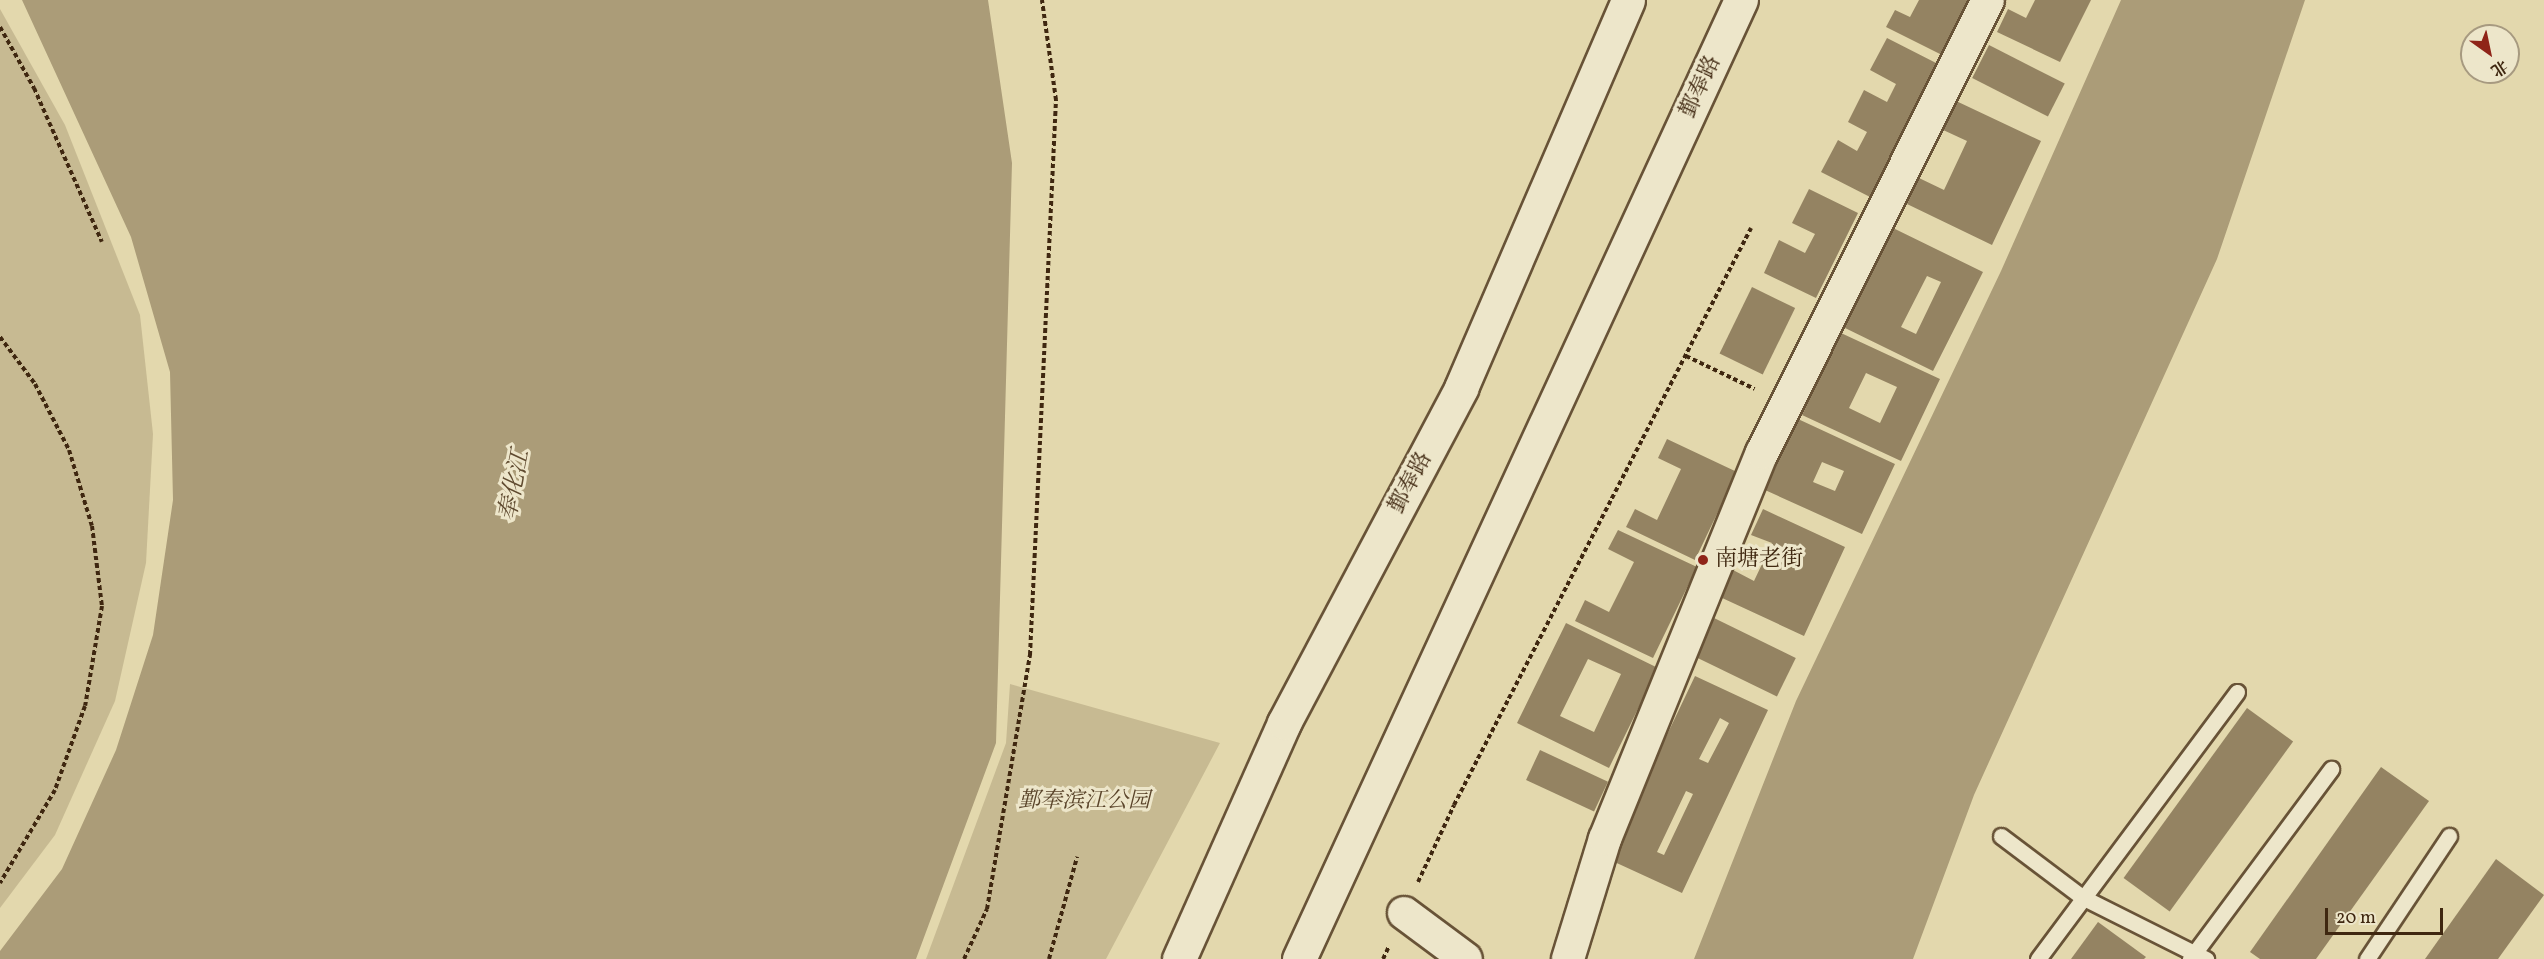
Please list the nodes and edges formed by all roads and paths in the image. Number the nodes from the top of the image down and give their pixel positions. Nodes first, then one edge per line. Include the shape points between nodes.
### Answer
1 (1042, 0) edge
2 (1628, 0) edge
3 (1741, 0) edge
4 (1988, 0) edge
5 (0, 27) edge
6 (1751, 228) dead end
7 (102, 242) dead end
8 (0, 337) edge
9 (1686, 356) junction
10 (1788, 405) junction
11 (2237, 692) dead end
12 (2331, 769) dead end
13 (2001, 836) dead end
14 (2449, 836) dead end
15 (1077, 857) dead end
16 (0, 883) edge
17 (2082, 897) junction
18 (1404, 913) junction
19 (2197, 957) edge
20 (963, 959) edge
21 (1049, 959) edge
22 (1179, 959) edge
23 (1299, 959) edge
24 (1383, 959) edge
25 (1466, 959) edge
26 (1568, 959) edge
27 (2038, 959) edge
28 (2367, 959) edge

1 - 20 path via 1056,100 1030,655 987,909
2 - 22 main road, 鄞奉路 via 1461,388 1284,723
3 - 23 main road, 鄞奉路
4 - 10 street
5 - 7 path via 33,88
6 - 9 path
8 - 16 path via 35,384 69,450 92,526 102,606 85,706 56,790
9 - 10 path
9 - 18 path via 1454,805
10 - 26 street via 1762,453 1605,839
11 - 17 lane
12 - 19 lane
13 - 17 lane
14 - 28 lane
15 - 21 path
17 - 19 lane
17 - 27 lane
18 - 24 path
18 - 25 street

